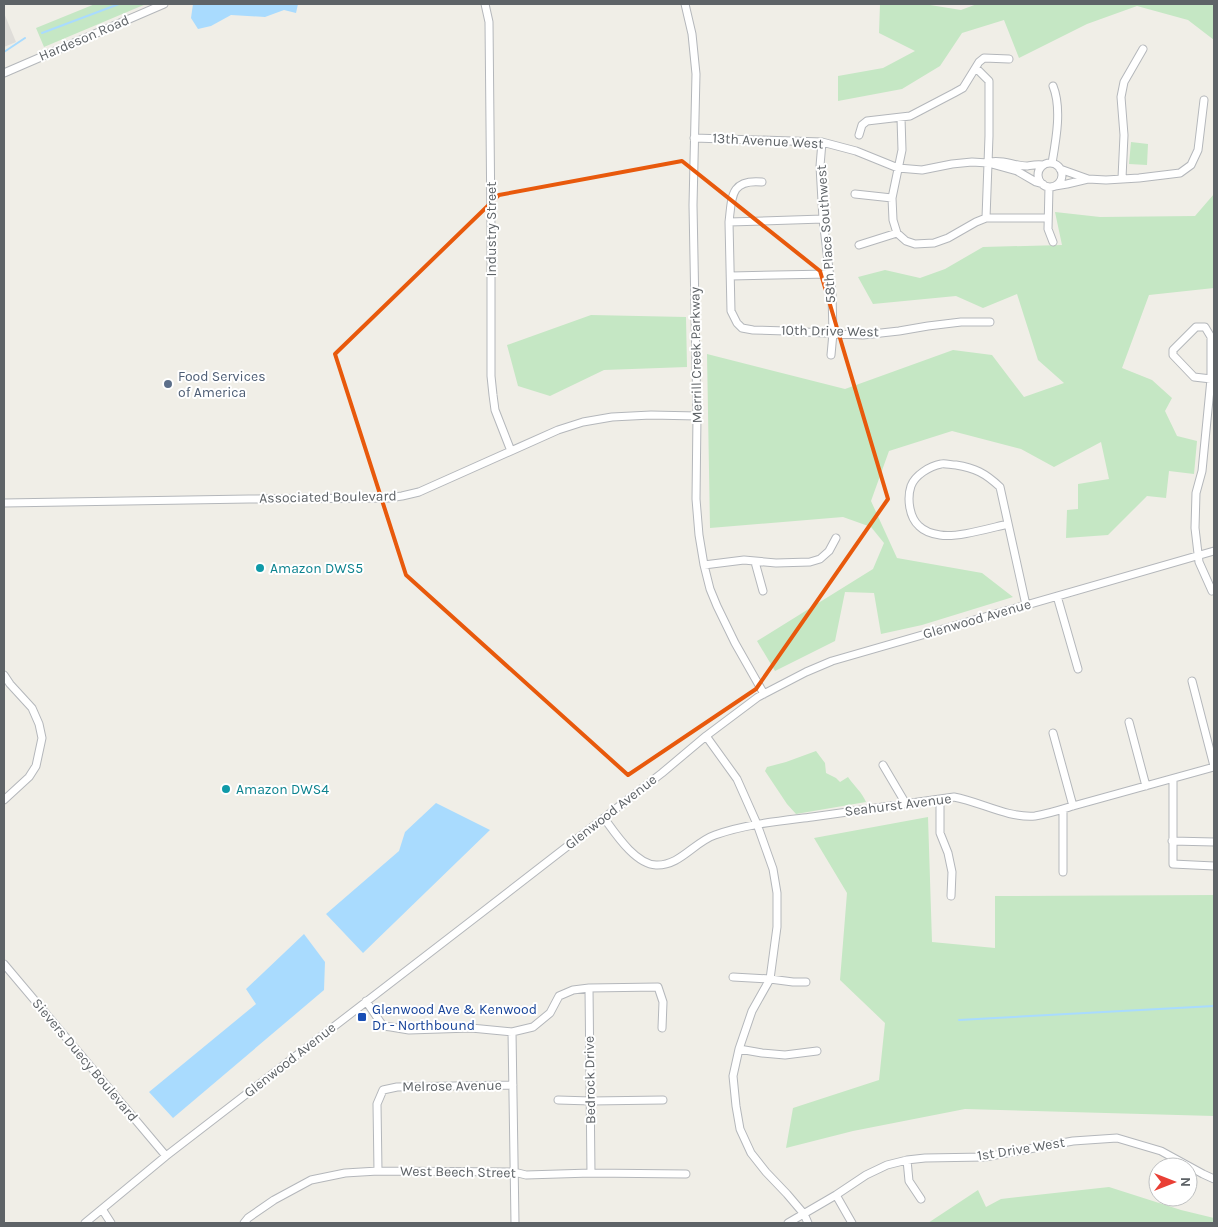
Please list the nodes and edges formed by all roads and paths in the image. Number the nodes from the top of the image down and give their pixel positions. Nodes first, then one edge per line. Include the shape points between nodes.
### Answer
1 (164, 4) edge
2 (485, 4) edge
3 (685, 4) edge
4 (1143, 49) dead end
5 (1008, 59) dead end
6 (976, 68) junction
7 (4, 72) edge
8 (1053, 86) dead end
9 (1204, 100) dead end
10 (901, 118) junction
11 (859, 135) dead end
12 (694, 138) junction
13 (822, 142) junction
14 (988, 163) junction
15 (1052, 163) junction
16 (1043, 165) junction
17 (898, 168) junction
18 (1060, 169) junction
19 (1122, 178) junction
20 (1088, 179) junction
21 (762, 182) dead end
22 (1049, 185) junction
23 (855, 194) dead end
24 (892, 198) junction
25 (986, 218) junction
26 (1048, 218) junction
27 (823, 220) junction
28 (729, 222) junction
29 (897, 233) junction
30 (1053, 242) dead end
31 (859, 245) dead end
32 (830, 274) junction
33 (731, 276) junction
34 (990, 322) dead end
35 (833, 333) junction
36 (831, 355) dead end
37 (1211, 379) junction
38 (697, 416) junction
39 (511, 451) junction
40 (4, 503) edge
41 (1008, 524) junction
42 (836, 538) dead end
43 (1214, 551) edge
44 (1199, 555) junction
45 (755, 562) junction
46 (704, 565) junction
47 (763, 591) dead end
48 (1212, 591) dead end
49 (1057, 596) junction
50 (1026, 605) junction
51 (1078, 669) dead end
52 (4, 675) edge
53 (1192, 681) dead end
54 (764, 694) junction
55 (1130, 722) dead end
56 (1053, 733) dead end
57 (706, 736) junction
58 (883, 765) dead end
59 (1214, 766) edge
60 (1173, 779) junction
61 (1146, 786) junction
62 (940, 799) junction
63 (4, 800) edge
64 (906, 804) junction
65 (1073, 806) junction
66 (1063, 809) junction
67 (604, 818) junction
68 (758, 824) junction
69 (1172, 841) junction
70 (1214, 842) edge
71 (1214, 866) edge
72 (1062, 872) dead end
73 (951, 896) dead end
74 (4, 964) edge
75 (733, 977) dead end
76 (770, 979) junction
77 (806, 982) dead end
78 (589, 988) junction
79 (366, 1001) junction
80 (662, 1028) dead end
81 (512, 1032) junction
82 (739, 1049) junction
83 (817, 1051) dead end
84 (513, 1085) junction
85 (558, 1100) dead end
86 (663, 1100) dead end
87 (591, 1101) junction
88 (166, 1156) junction
89 (907, 1160) junction
90 (378, 1171) junction
91 (514, 1172) junction
92 (592, 1173) junction
93 (686, 1174) dead end
94 (1214, 1179) edge
95 (836, 1195) junction
96 (921, 1199) dead end
97 (102, 1209) junction
98 (804, 1214) junction
99 (85, 1223) edge
100 (111, 1223) edge
101 (244, 1223) edge
102 (515, 1223) edge
103 (788, 1223) edge
104 (808, 1223) edge
105 (852, 1223) edge

1 - 7 street, Hardeson Road
2 - 39 street, Industry Street via 489,22 492,386 495,410
3 - 12 street, Merrill Creek Parkway via 695,53
4 - 19 street via 1124,82 1121,97 1124,135
5 - 6 street via 984,58
6 - 10 street via 963,88
6 - 14 street via 989,81
8 - 15 street via 1057,95 1057,128
9 - 19 street via 1198,150 1191,165 1180,173
10 - 11 street via 867,121
10 - 17 street via 902,150
12 - 13 street, 13th Avenue West
12 - 38 street, Merrill Creek Parkway
13 - 17 street, 13th Avenue West
13 - 27 street, 58th Place Southwest
14 - 16 street, 13th Avenue West via 997,160 1026,166
14 - 17 street, 13th Avenue West via 952,164 922,170
14 - 22 street, 13th Avenue West
14 - 25 street
15 - 16 street
15 - 18 street
16 - 22 street via 1039,170 1039,180
17 - 24 street
18 - 20 street
18 - 22 street via 1061,179
19 - 20 street
20 - 22 street
21 - 28 street via 746,182 738,186 733,193
22 - 26 street
23 - 24 street
24 - 29 street
25 - 26 street
25 - 29 street via 934,243 915,244
26 - 30 street
27 - 28 street
27 - 32 street, 58th Place Southwest
28 - 33 street
29 - 31 street
32 - 33 street
32 - 35 street, 58th Place Southwest
33 - 35 street, 10th Drive West via 731,311 742,328
34 - 35 street, 10th Drive West via 962,322 863,334
35 - 36 street, 58th Place Southwest
37 - 37 street via 1210,337 1205,328 1196,327 1173,350 1173,355 1194,377
37 - 44 street via 1202,470 1196,493 1195,528
38 - 39 street, Associated Boulevard via 612,417 584,422
38 - 46 street, Merrill Creek Parkway via 696,499
39 - 40 street, Associated Boulevard via 419,492 391,498
41 - 41 street via 1000,487 979,471 942,464 927,469 911,485 909,497 913,518 928,532 951,536
41 - 50 street
42 - 45 street via 829,551 810,562
43 - 44 street, Glenwood Avenue
44 - 48 street
44 - 49 street, Glenwood Avenue
45 - 46 street via 744,560
45 - 47 street
46 - 54 street, Merrill Creek Parkway via 717,606
49 - 50 street, Glenwood Avenue
49 - 51 street
50 - 54 street, Glenwood Avenue via 832,661
52 - 63 street via 32,708 40,724 42,738 36,766
53 - 59 street
54 - 57 street, Glenwood Avenue
55 - 61 street
56 - 65 street
57 - 67 street, Glenwood Avenue
57 - 68 street via 737,780
58 - 64 street
59 - 60 street, Seahurst Avenue
60 - 61 street, Seahurst Avenue
60 - 69 street
61 - 65 street, Seahurst Avenue
62 - 64 street, Seahurst Avenue
62 - 66 street, Seahurst Avenue via 954,797 1033,816
62 - 73 street via 940,833 952,872
64 - 68 street, Seahurst Avenue
65 - 66 street, Seahurst Avenue
66 - 72 street
67 - 68 street, Seahurst Avenue via 628,848 644,862 655,865 672,862 714,835
67 - 79 street, Glenwood Avenue
68 - 76 street via 773,869 777,893 777,927
69 - 70 street
69 - 71 street via 1172,864
74 - 88 street, Sievers Duecy Boulevard
75 - 76 street
76 - 77 street
76 - 82 street via 752,1011
78 - 80 street via 658,987 663,1002
78 - 81 street via 559,996 550,1013 533,1027
78 - 87 street, Bedrock Drive
79 - 81 street via 383,1026 409,1030 471,1028
79 - 88 street, Glenwood Avenue
81 - 84 street
82 - 83 street via 786,1055
82 - 98 street via 733,1076 740,1130 751,1153
84 - 90 street, Melrose Avenue via 383,1090 377,1104
84 - 91 street
85 - 87 street
86 - 87 street
87 - 92 street, Bedrock Drive
88 - 97 street, Glenwood Avenue
89 - 94 street, 1st Drive West via 985,1157 1073,1141 1117,1138 1161,1150
89 - 95 street, 1st Drive West via 886,1165
89 - 96 street via 909,1181
90 - 91 street, West Beech Street
90 - 101 street, West Beech Street via 311,1180 274,1200
91 - 92 street, West Beech Street via 526,1175
91 - 102 street
92 - 93 street, West Beech Street
95 - 98 street, 1st Drive West
95 - 105 street
97 - 99 street, Glenwood Avenue
97 - 100 street
98 - 103 street, 1st Drive West
98 - 104 street

